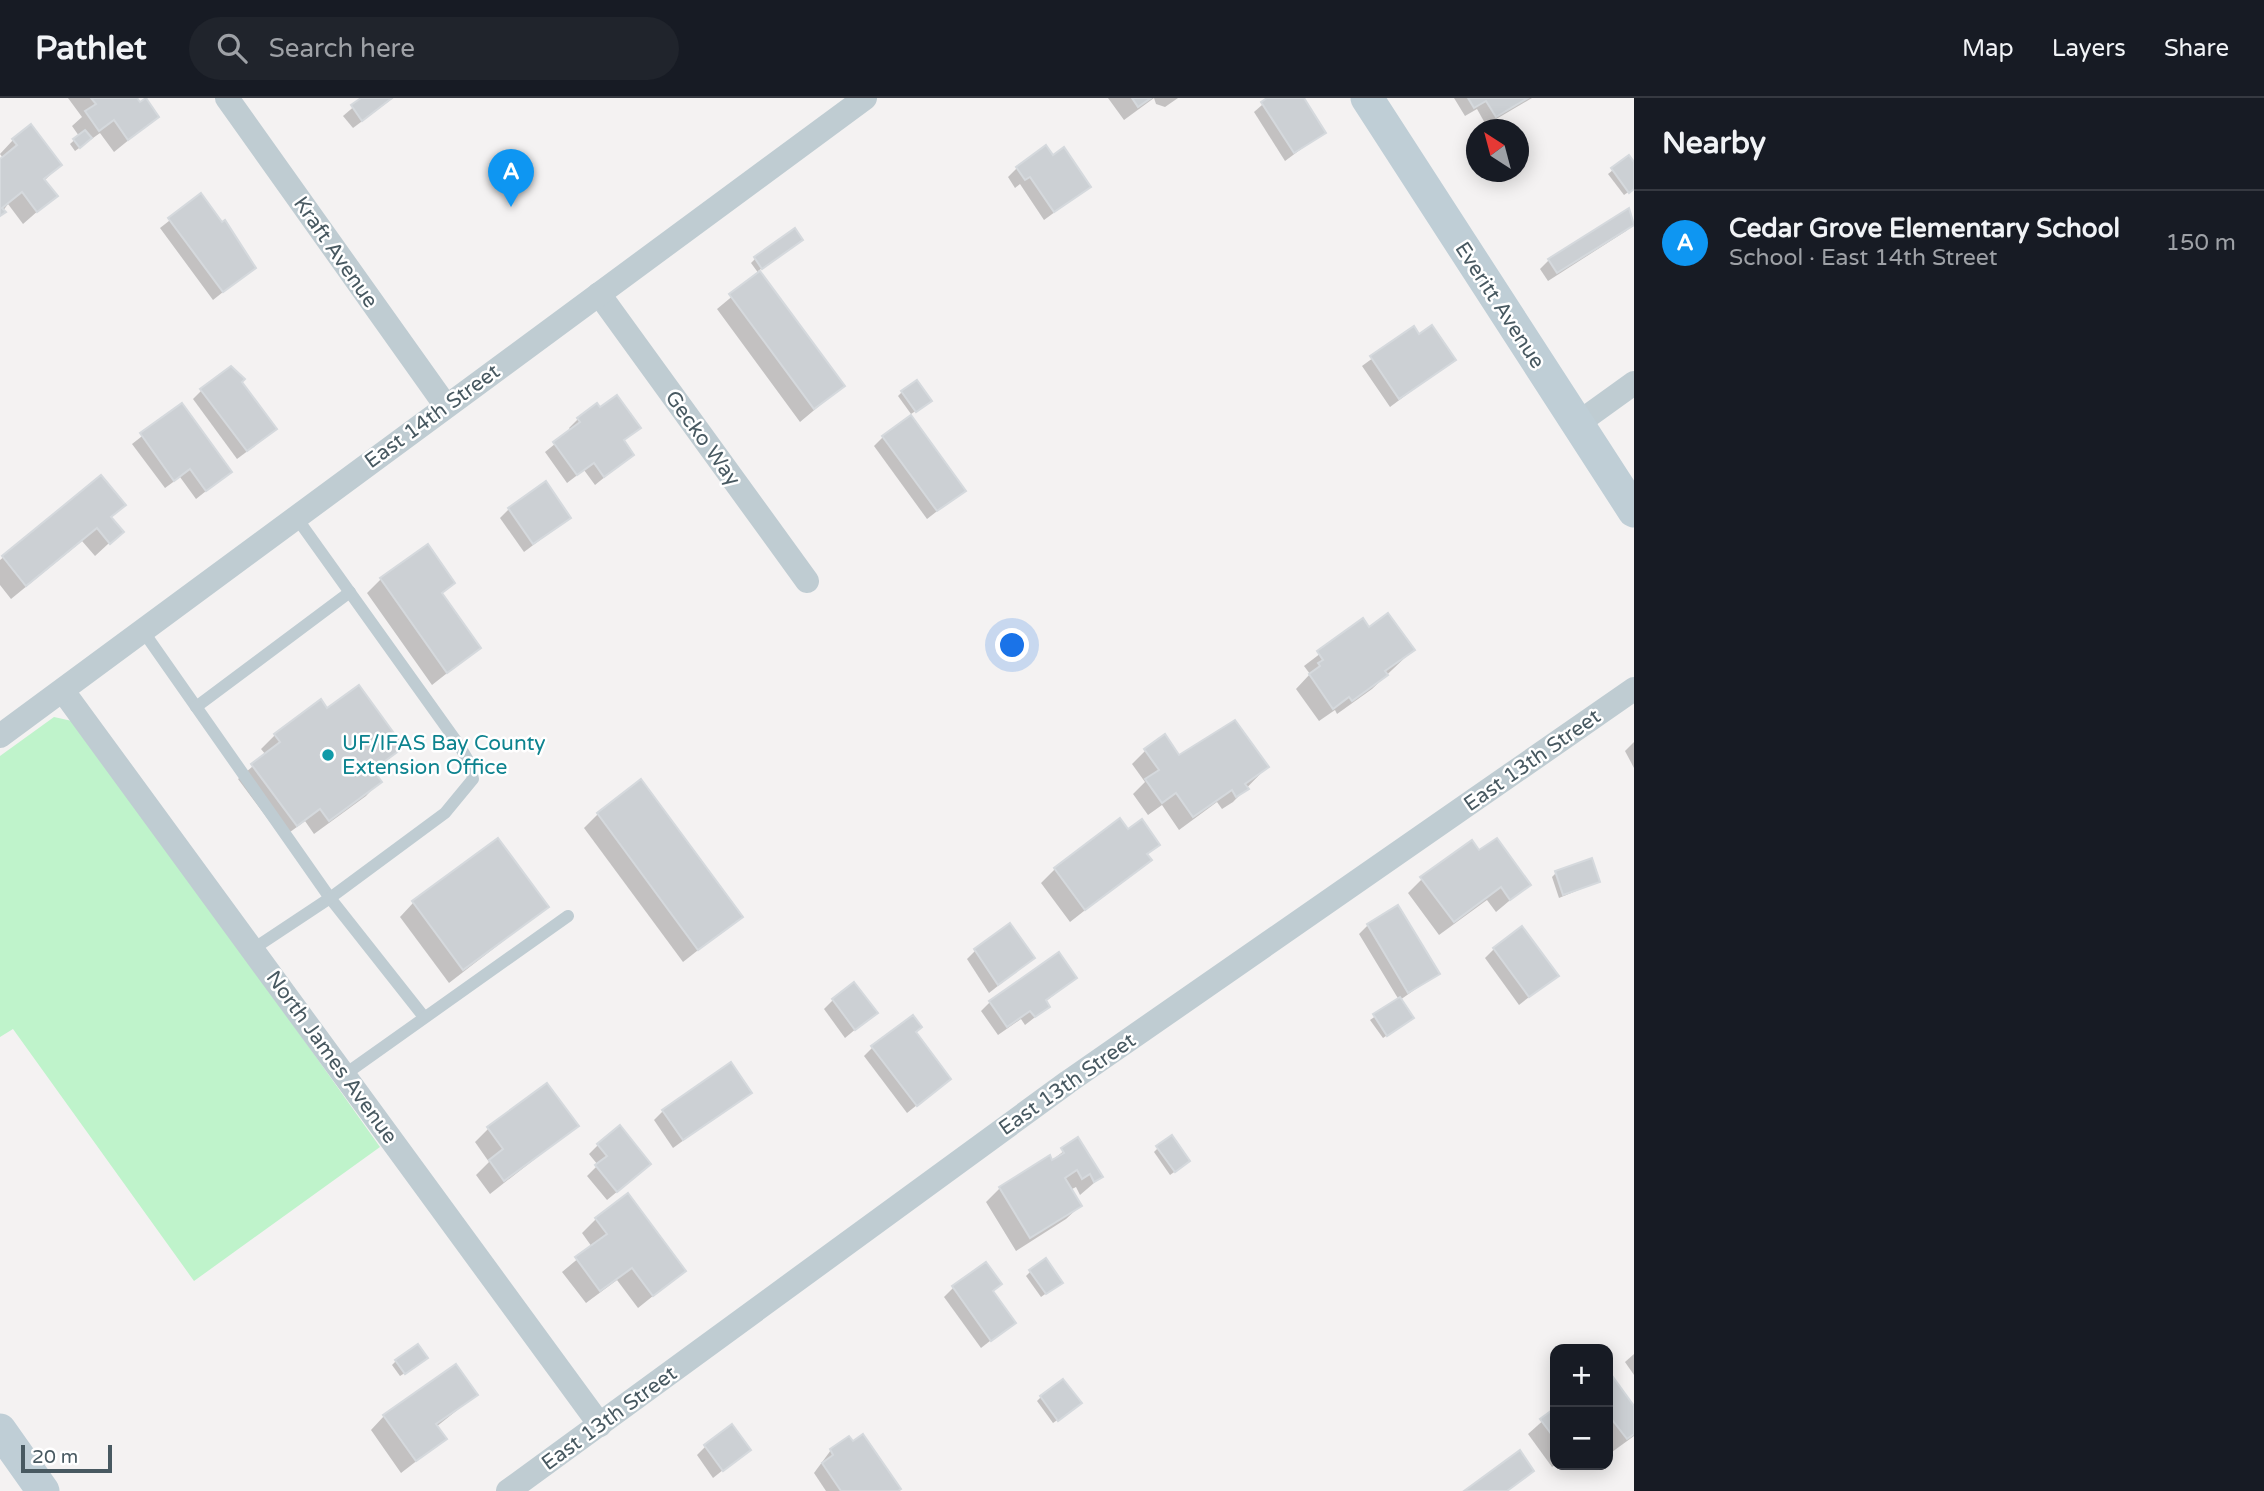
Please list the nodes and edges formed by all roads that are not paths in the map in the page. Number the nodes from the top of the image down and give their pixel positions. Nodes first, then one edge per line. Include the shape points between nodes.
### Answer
1 (227, 98) edge
2 (865, 98) edge
3 (1367, 98) edge
4 (599, 294) junction
5 (1634, 383) edge
6 (446, 406) junction
7 (1577, 424) junction
8 (1634, 511) edge
9 (296, 517) junction
10 (807, 581) dead end
11 (350, 593) junction
12 (143, 631) junction
13 (1634, 690) edge
14 (63, 691) junction
15 (196, 707) junction
16 (0, 736) edge
17 (330, 898) junction
18 (568, 916) dead end
19 (253, 949) junction
20 (424, 1017) junction
21 (345, 1075) junction
22 (600, 1425) junction
23 (0, 1430) edge
24 (43, 1491) edge
25 (508, 1491) edge

1 - 6 street, Kraft Avenue
2 - 4 street, East 14th Street
3 - 7 street, Everitt Avenue
4 - 6 street, East 14th Street
4 - 10 street, Gecko Way
5 - 7 street
6 - 9 street, East 14th Street
7 - 8 street, Everitt Avenue
9 - 11 lane
9 - 12 street, East 14th Street
11 - 15 lane
11 - 17 lane via 460,745 473,779 445,814
12 - 14 street, East 14th Street
12 - 15 lane
13 - 22 street, East 13th Street via 1068,1082
14 - 16 street, East 14th Street
14 - 19 street, North James Avenue
15 - 17 lane
17 - 19 lane
17 - 20 lane
18 - 20 lane
19 - 21 street, North James Avenue
20 - 21 lane
21 - 22 street, North James Avenue
22 - 25 street, East 13th Street
23 - 24 street

